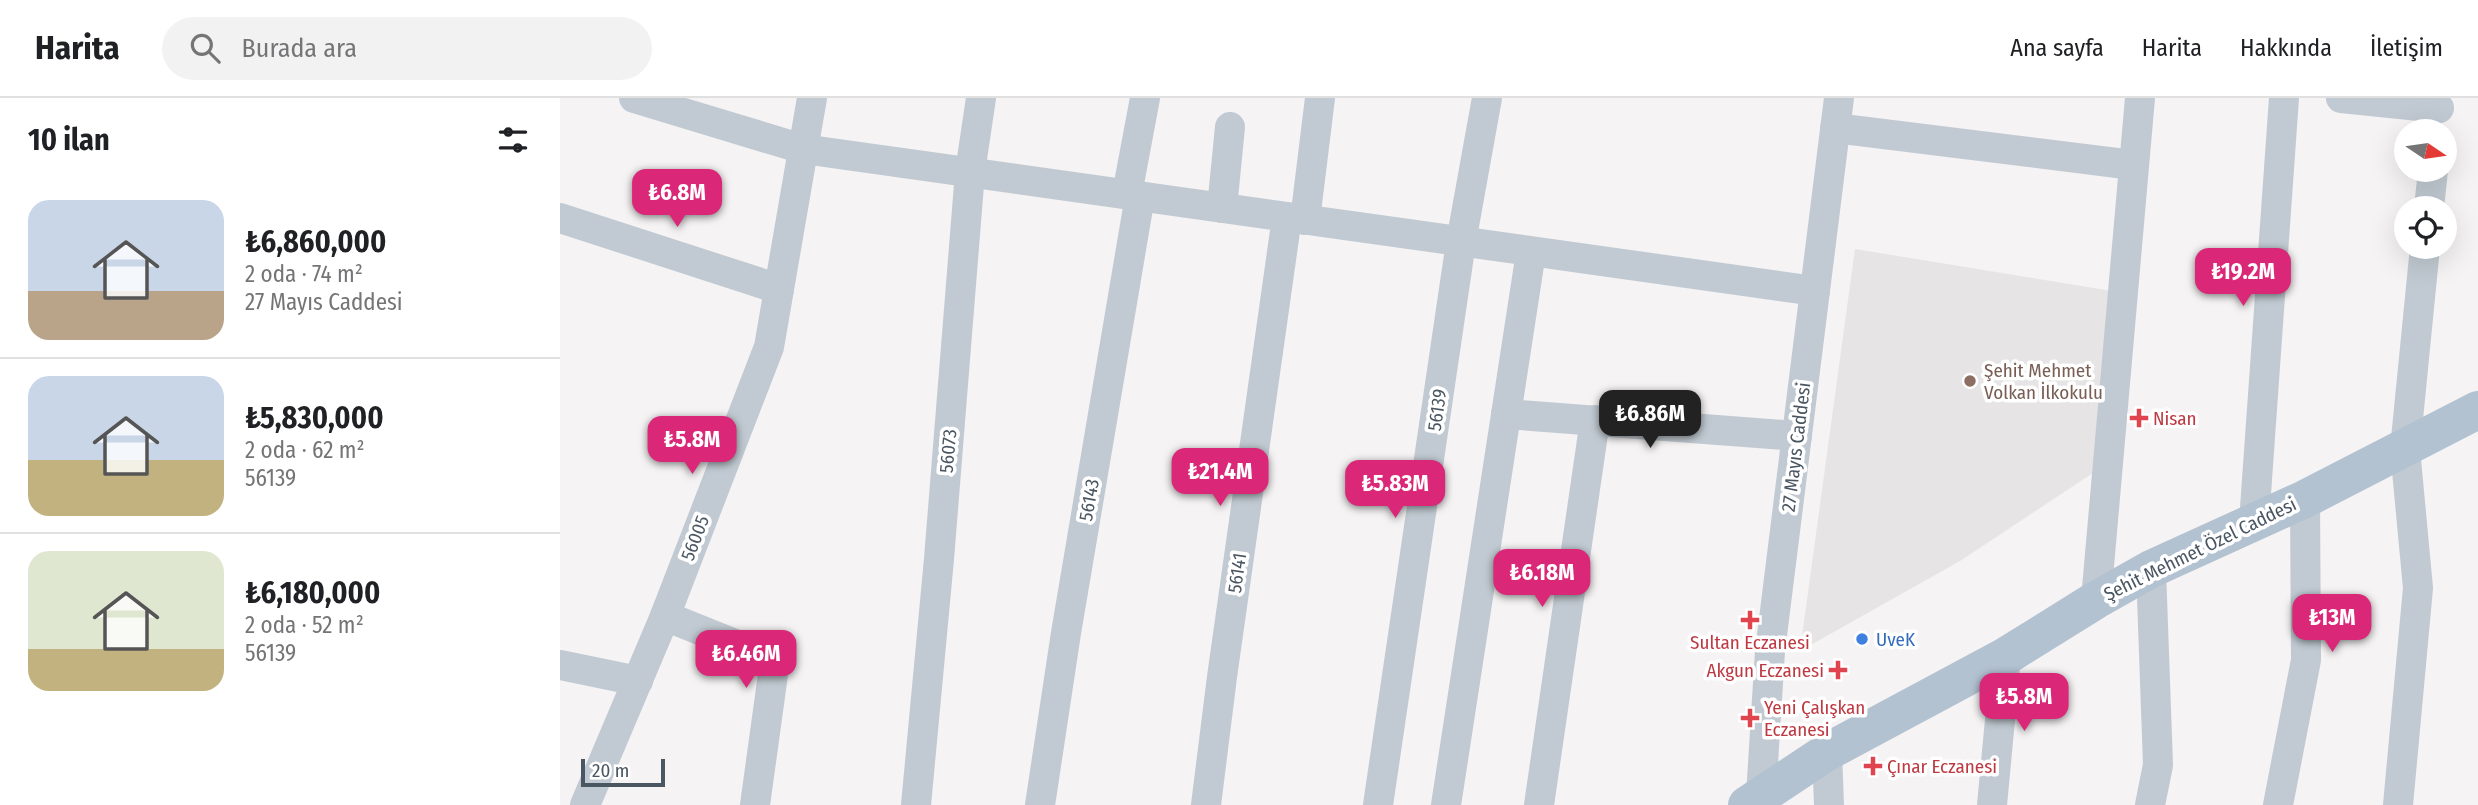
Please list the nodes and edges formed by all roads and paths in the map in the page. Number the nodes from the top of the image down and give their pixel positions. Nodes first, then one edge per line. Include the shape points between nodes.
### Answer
1 (635, 98) edge
2 (812, 98) edge
3 (981, 98) edge
4 (1145, 98) edge
5 (1320, 98) edge
6 (1487, 98) edge
7 (1839, 98) edge
8 (2140, 98) edge
9 (2284, 98) edge
10 (2341, 98) edge
11 (2439, 112) edge
12 (1230, 127) dead end
13 (1835, 128) junction
14 (803, 149) junction
15 (2133, 165) junction
16 (970, 172) junction
17 (1134, 195) junction
18 (1222, 208) junction
19 (560, 218) edge
20 (1296, 219) junction
21 (1461, 242) junction
22 (1531, 252) junction
23 (2424, 259) edge
24 (779, 289) junction
25 (1815, 291) junction
26 (2478, 410) edge
27 (1506, 414) junction
28 (1595, 420) junction
29 (1797, 436) junction
30 (2404, 449) junction
31 (2305, 499) junction
32 (2254, 522) junction
33 (2151, 569) junction
34 (2096, 600) junction
35 (665, 616) junction
36 (2006, 656) junction
37 (560, 665) edge
38 (638, 681) junction
39 (1826, 752) junction
40 (1754, 801) edge
41 (585, 805) edge
42 (755, 805) edge
43 (916, 805) edge
44 (1040, 805) edge
45 (1206, 805) edge
46 (1378, 805) edge
47 (1446, 805) edge
48 (1539, 805) edge
49 (1829, 805) edge
50 (1992, 805) edge
51 (2150, 805) edge
52 (2278, 805) edge
53 (2398, 805) edge

1 - 14 street
2 - 14 street, 56005
3 - 16 street, 56073
4 - 17 street, 56143
5 - 20 street, 56141
6 - 21 street, 56139
7 - 13 street, 27 Mayıs Caddesi
8 - 15 street
9 - 32 street
10 - 11 street
12 - 18 street
13 - 15 street
13 - 25 street, 27 Mayıs Caddesi
14 - 16 street
14 - 24 street, 56005
15 - 34 street
16 - 17 street
16 - 43 street, 56073
17 - 18 street
17 - 44 street, 56143
18 - 20 street
19 - 24 street
20 - 21 street
20 - 45 street, 56141 via 1222,677
21 - 22 street
21 - 46 street, 56139
22 - 25 street
22 - 27 street
23 - 30 street
24 - 35 street, 56005 via 769,347
25 - 29 street, 27 Mayıs Caddesi
26 - 30 main road, Şehit Mehmet Özel Caddesi
27 - 28 street
27 - 47 street
28 - 29 street
28 - 48 street
29 - 40 street, 27 Mayıs Caddesi
30 - 31 main road, Şehit Mehmet Özel Caddesi
30 - 53 street via 2418,588
31 - 32 main road, Şehit Mehmet Özel Caddesi
31 - 52 street via 2306,660
32 - 33 main road, Şehit Mehmet Özel Caddesi
33 - 34 main road, Şehit Mehmet Özel Caddesi
33 - 51 street via 2158,765
34 - 36 main road, Şehit Mehmet Özel Caddesi
35 - 38 street, 56005
35 - 42 street via 775,660
36 - 39 main road, Şehit Mehmet Özel Caddesi
36 - 50 street
37 - 38 street
38 - 41 street, 56005
39 - 40 main road, Şehit Mehmet Özel Caddesi
39 - 49 street

